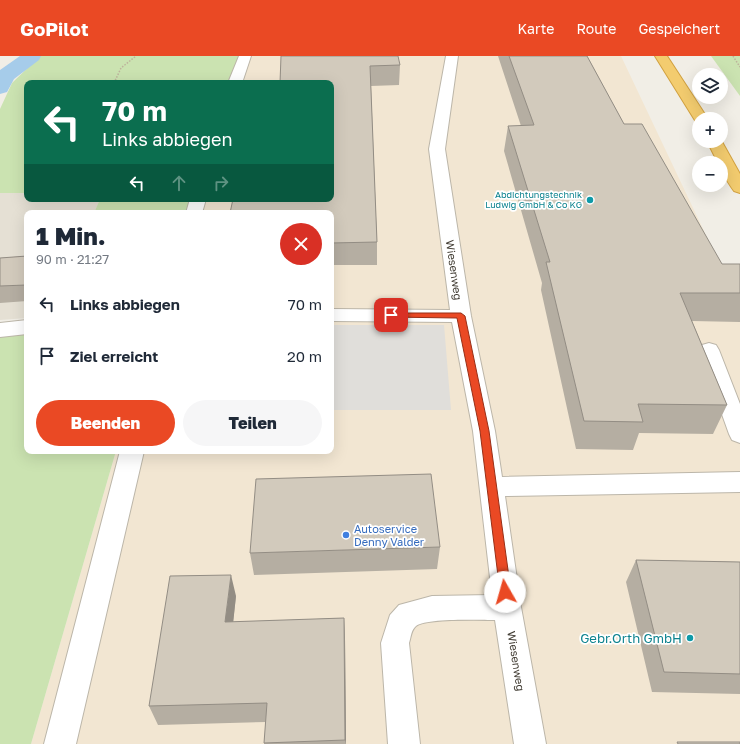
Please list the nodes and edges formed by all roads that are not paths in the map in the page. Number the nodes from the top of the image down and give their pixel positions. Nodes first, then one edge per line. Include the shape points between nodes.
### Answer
1 (245, 56) edge
2 (452, 56) edge
3 (661, 56) edge
4 (236, 80) edge
5 (697, 112) edge
6 (718, 148) edge
7 (740, 188) edge
8 (334, 315) edge
9 (461, 316) junction
10 (24, 328) edge
11 (0, 330) edge
12 (709, 350) dead end
13 (740, 434) edge
14 (131, 454) edge
15 (740, 482) edge
16 (492, 487) junction
17 (507, 607) junction
18 (60, 744) edge
19 (404, 744) edge
20 (530, 744) edge

1 - 4 street
2 - 9 street, Wiesenweg via 437,149
3 - 5 highway
6 - 7 highway
8 - 9 street
9 - 16 street, Wiesenweg via 484,431
10 - 11 street
12 - 13 street
14 - 18 street
15 - 16 street
16 - 17 street, Wiesenweg
17 - 19 street via 432,609 409,614 400,624 395,643
17 - 20 street, Wiesenweg

